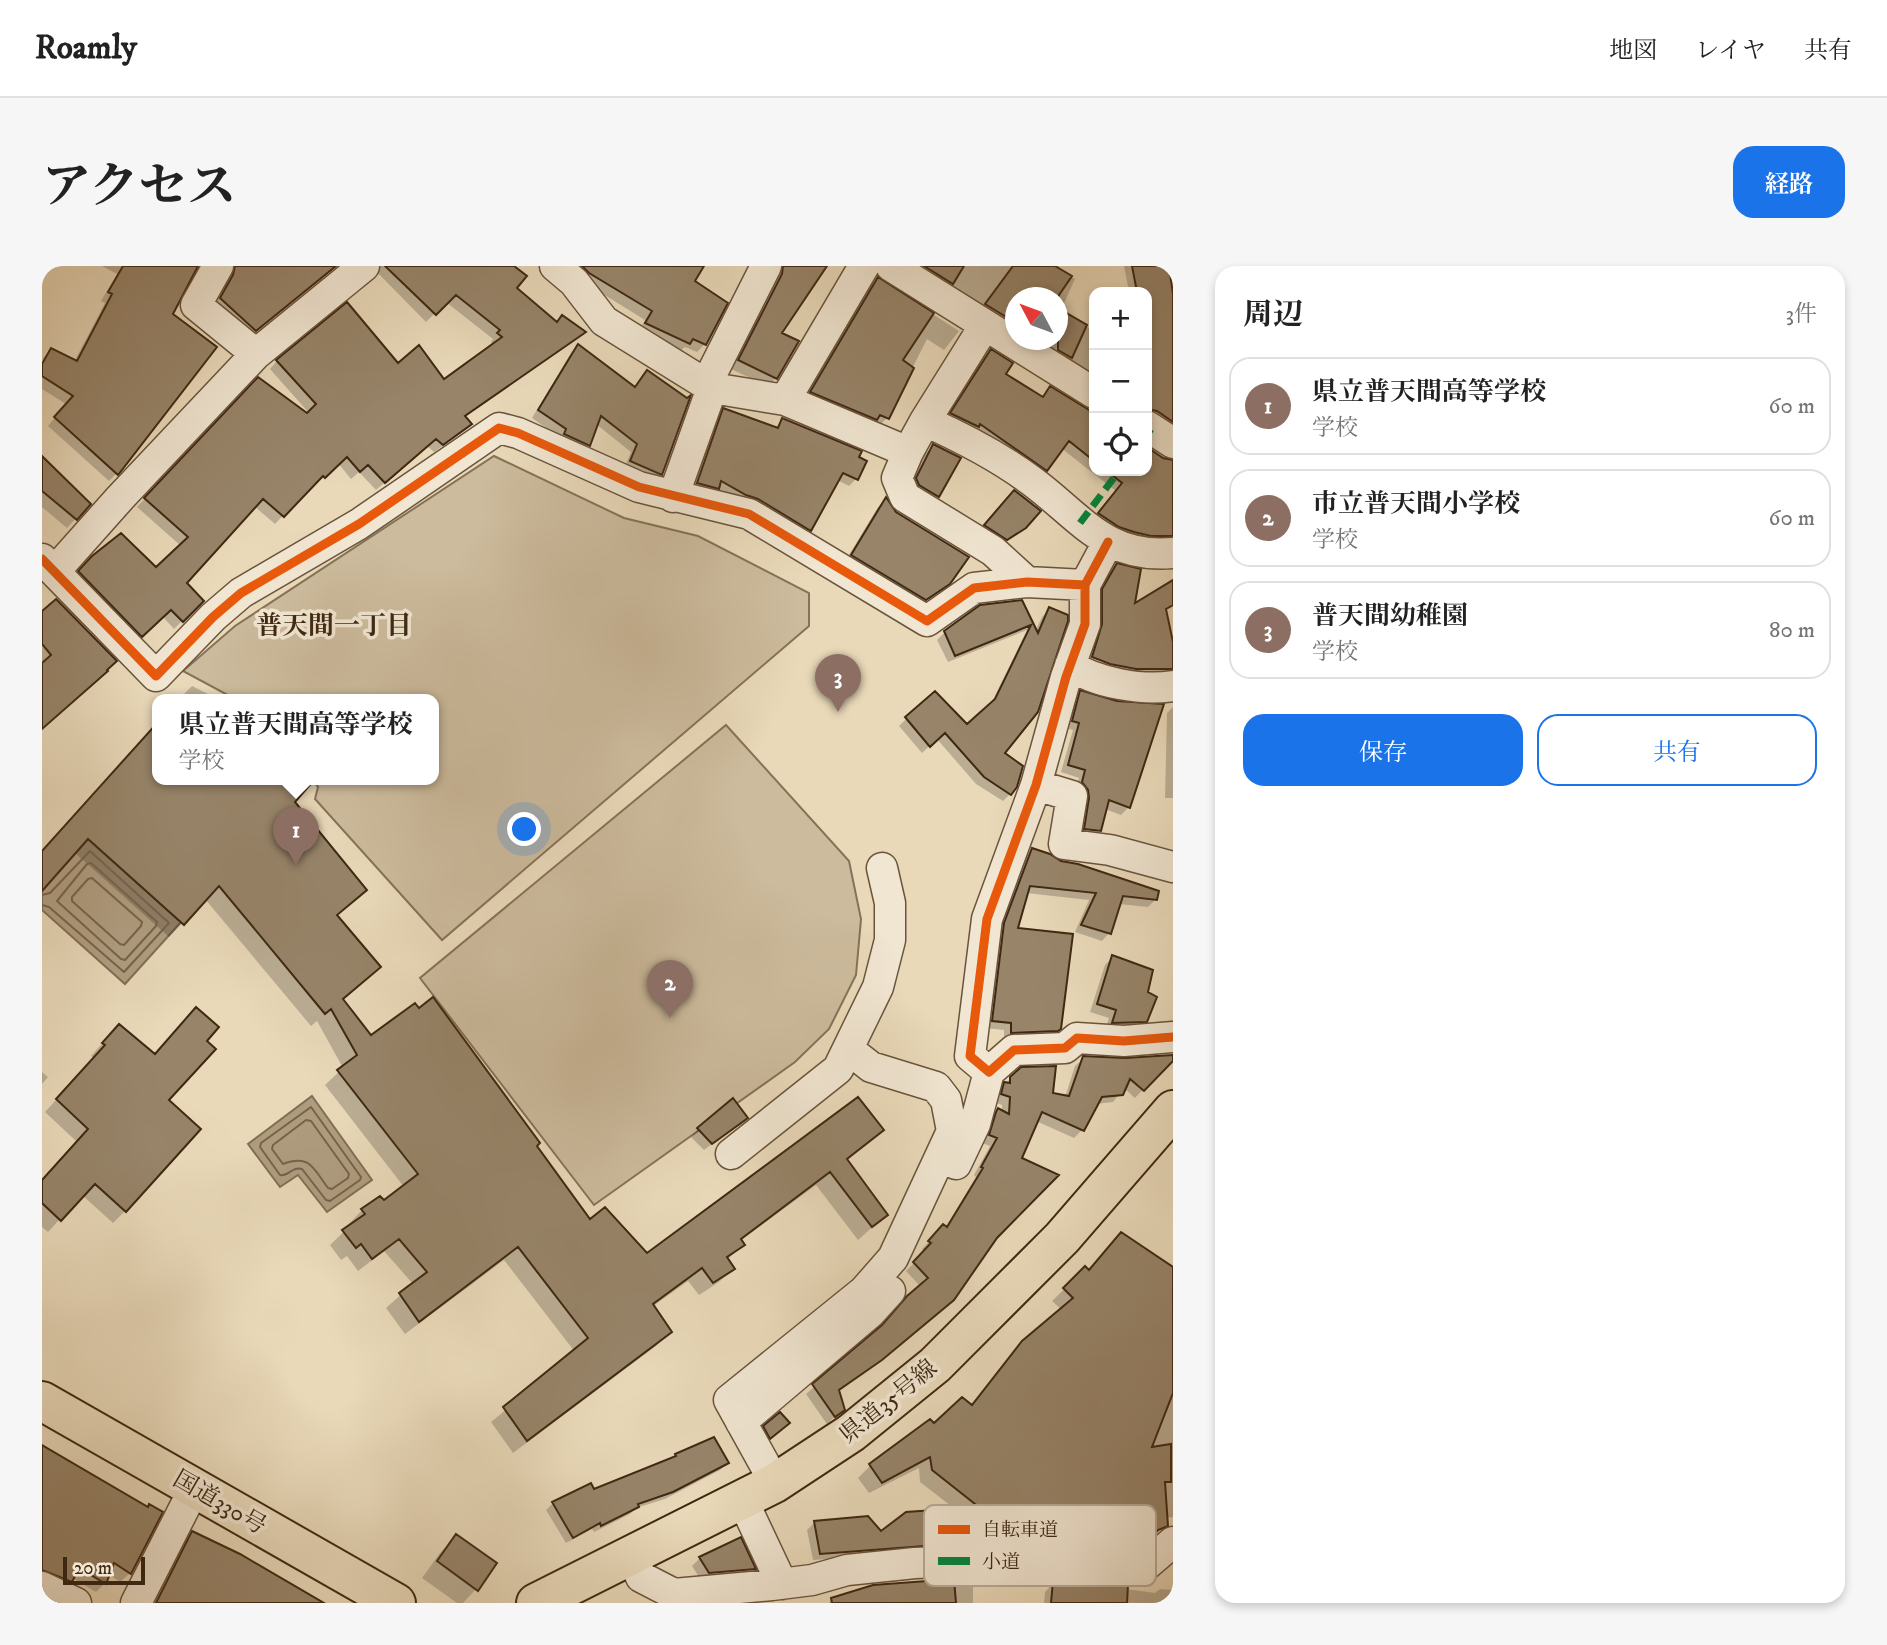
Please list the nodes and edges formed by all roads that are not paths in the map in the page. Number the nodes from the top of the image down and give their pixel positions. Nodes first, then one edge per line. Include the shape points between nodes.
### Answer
1 (218, 266) edge
2 (364, 266) edge
3 (555, 266) edge
4 (766, 266) edge
5 (864, 266) edge
6 (891, 266) edge
7 (985, 325) junction
8 (256, 354) junction
9 (712, 388) junction
10 (1089, 390) edge
11 (785, 400) junction
12 (925, 421) junction
13 (1152, 429) edge
14 (1173, 443) edge
15 (908, 452) junction
16 (673, 497) junction
17 (1108, 542) junction
18 (1173, 553) edge
19 (48, 565) edge
20 (1027, 582) junction
21 (1085, 585) junction
22 (1070, 665) junction
23 (1173, 686) edge
24 (1036, 785) junction
25 (1173, 867) edge
26 (883, 868) dead end
27 (1173, 1037) edge
28 (848, 1049) junction
29 (989, 1072) junction
30 (1173, 1110) edge
31 (732, 1154) dead end
32 (42, 1401) edge
33 (741, 1422) junction
34 (195, 1487) junction
35 (758, 1491) junction
36 (1173, 1542) edge
37 (631, 1554) junction
38 (1156, 1557) edge
39 (924, 1563) edge
40 (782, 1584) junction
41 (42, 1587) edge
42 (815, 1591) edge
43 (76, 1603) edge
44 (136, 1603) edge
45 (396, 1603) edge
46 (536, 1603) edge

1 - 8 street via 196,305
2 - 8 street
3 - 9 street via 574,282 604,321
4 - 9 street via 713,371
5 - 11 street
6 - 7 street
7 - 10 street
7 - 12 street
8 - 19 street via 120,498
9 - 11 street
9 - 16 street
11 - 15 street
12 - 15 street
12 - 17 street via 966,439 1033,482
13 - 14 street
15 - 20 street via 897,478 905,497 993,551
16 - 19 street via 499,428 359,524 241,593 156,676
16 - 20 street via 749,514 927,621 974,588
17 - 18 street via 1131,551
17 - 21 street
20 - 21 street
21 - 22 street via 1085,624
22 - 23 street via 1093,679 1112,683
22 - 24 street
24 - 25 street via 1072,796 1064,844 1110,850
24 - 29 street via 987,919 970,1056
26 - 28 street via 890,903 890,940 878,987
27 - 29 street via 1077,1038 1065,1048 1014,1049
28 - 31 street via 838,1069
28 - 33 street via 871,1067 936,1087 946,1100 952,1131 893,1258 864,1292 729,1400
29 - 33 street via 975,1124 903,1277 871,1312
30 - 35 main road, 県道35号線 via 1062,1238 935,1365 851,1433
32 - 34 main road, 国道330号
33 - 35 street
34 - 44 street
34 - 45 main road, 国道330号
35 - 37 main road, 県道35号線
35 - 40 street
36 - 38 street
37 - 40 street via 641,1577 674,1594
37 - 46 main road, 県道35号線
39 - 42 street via 860,1569
40 - 42 street
41 - 43 street

